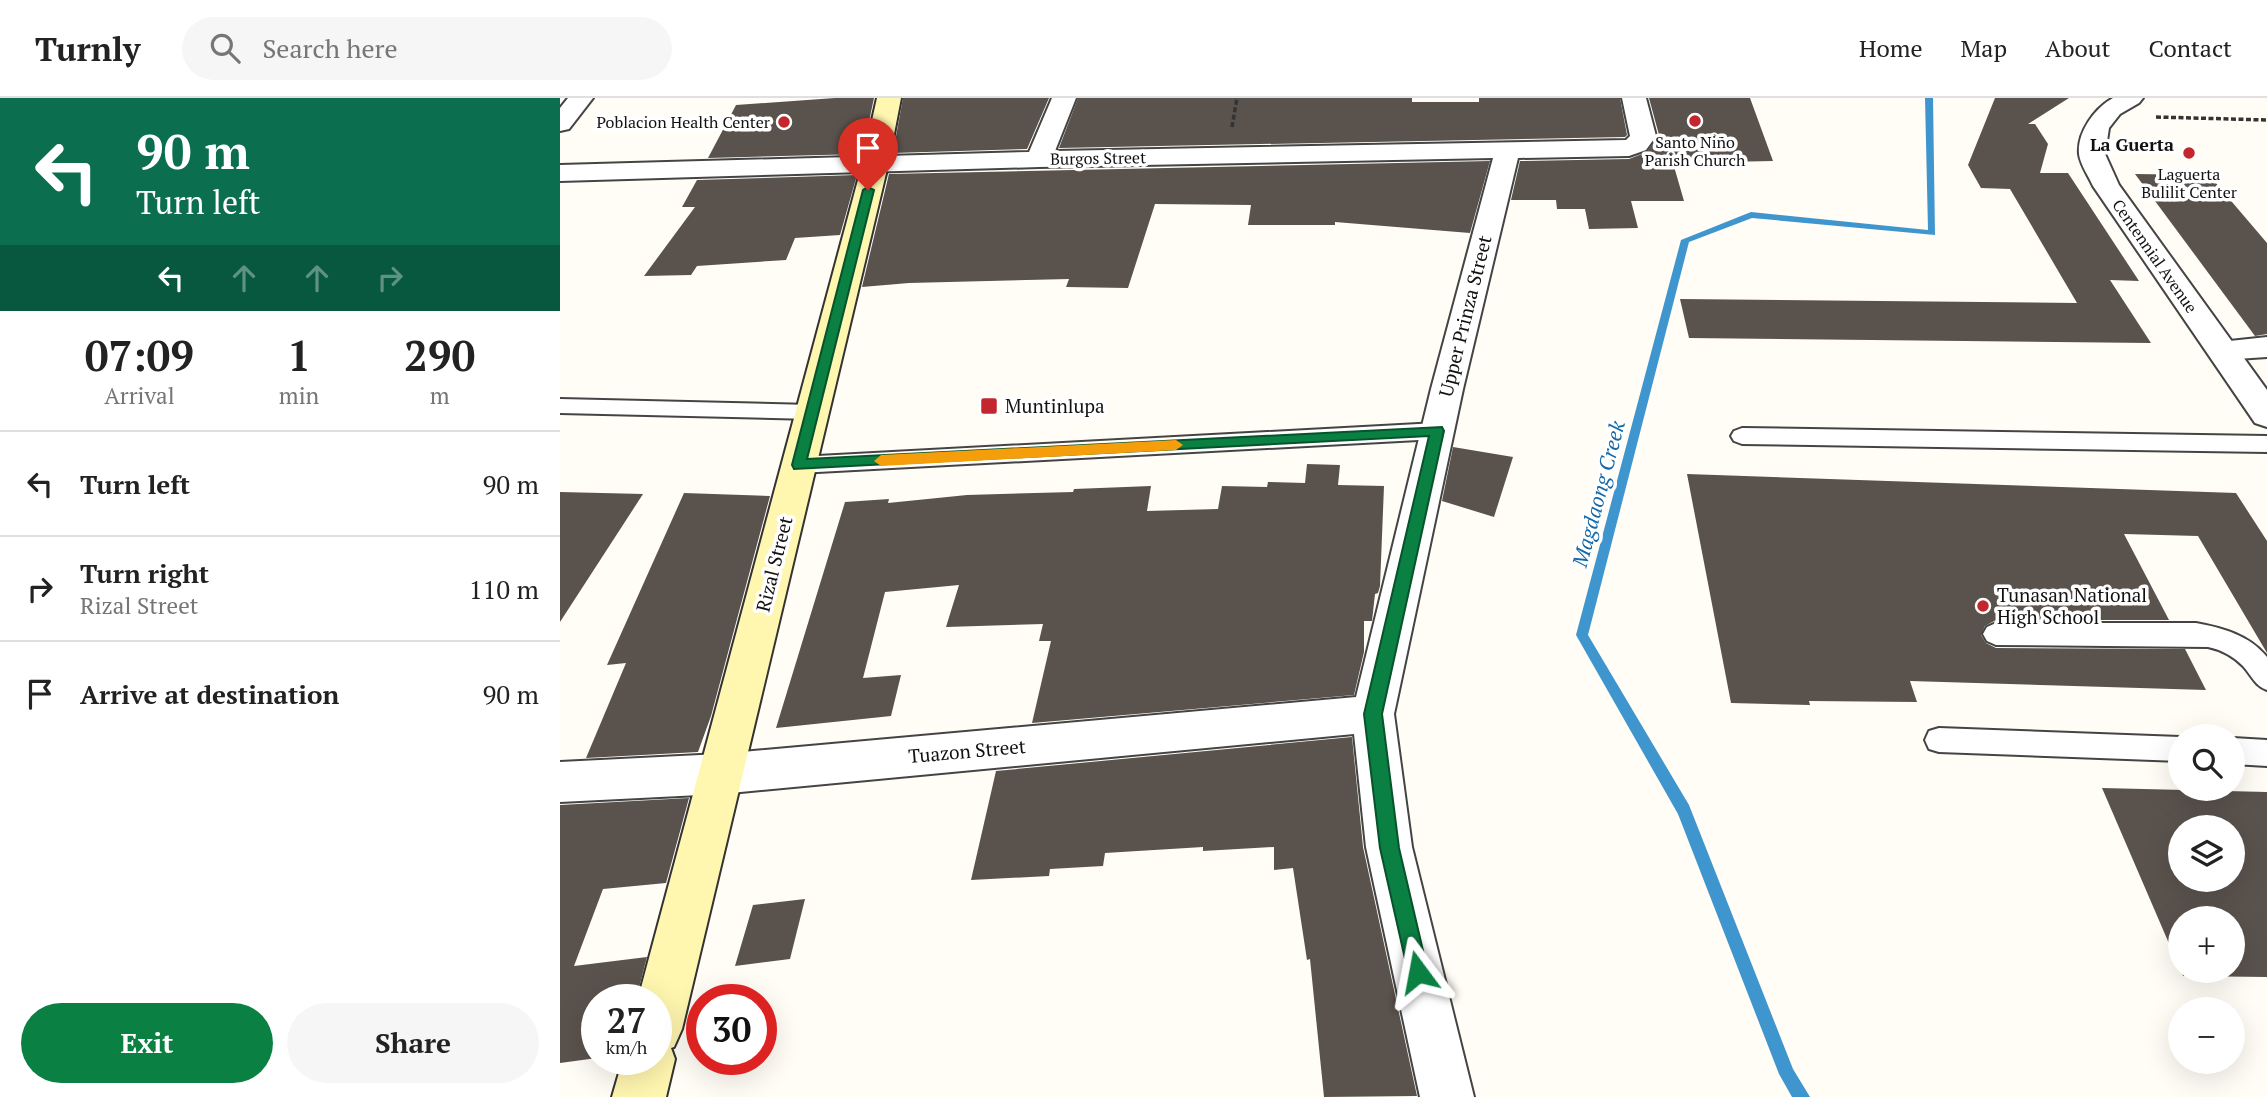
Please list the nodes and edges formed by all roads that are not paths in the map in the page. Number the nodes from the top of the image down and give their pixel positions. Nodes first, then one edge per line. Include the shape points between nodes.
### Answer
1 (581, 98) edge
2 (889, 98) edge
3 (1064, 98) edge
4 (1634, 98) edge
5 (2121, 103) edge
6 (560, 124) edge
7 (1507, 152) junction
8 (1039, 159) junction
9 (875, 164) junction
10 (560, 173) edge
11 (2267, 347) edge
12 (2222, 350) junction
13 (560, 406) edge
14 (812, 412) junction
15 (2267, 415) edge
16 (1437, 431) junction
17 (1742, 436) dead end
18 (2267, 444) edge
19 (799, 465) junction
20 (1996, 634) dead end
21 (2267, 679) edge
22 (1373, 714) junction
23 (1939, 740) dead end
24 (2168, 749) edge
25 (2245, 751) edge
26 (2267, 752) edge
27 (720, 774) junction
28 (560, 782) edge
29 (667, 984) edge
30 (645, 1075) edge
31 (639, 1097) edge
32 (1447, 1097) edge

1 - 6 street
2 - 9 main road, Rizal Street
3 - 8 street
4 - 7 street, Burgos Street via 1643,136 1637,145
5 - 12 street, Centennial Avenue via 2098,127 2092,149 2106,186
7 - 8 street, Burgos Street
7 - 16 street, Upper Prinza Street
8 - 9 street, Burgos Street
9 - 10 street, Burgos Street
9 - 14 main road, Rizal Street
11 - 12 street
12 - 15 street, Centennial Avenue
13 - 14 lane
14 - 19 main road, Rizal Street
16 - 19 lane
16 - 22 street, Upper Prinza Street
17 - 18 lane
19 - 27 main road, Rizal Street
20 - 21 lane via 2216,637 2248,652
22 - 27 street, Tuazon Street
22 - 32 street, Upper Prinza Street via 1389,848
23 - 24 lane
25 - 26 lane
27 - 28 street, Tuazon Street
27 - 29 main road, Rizal Street
30 - 31 main road

